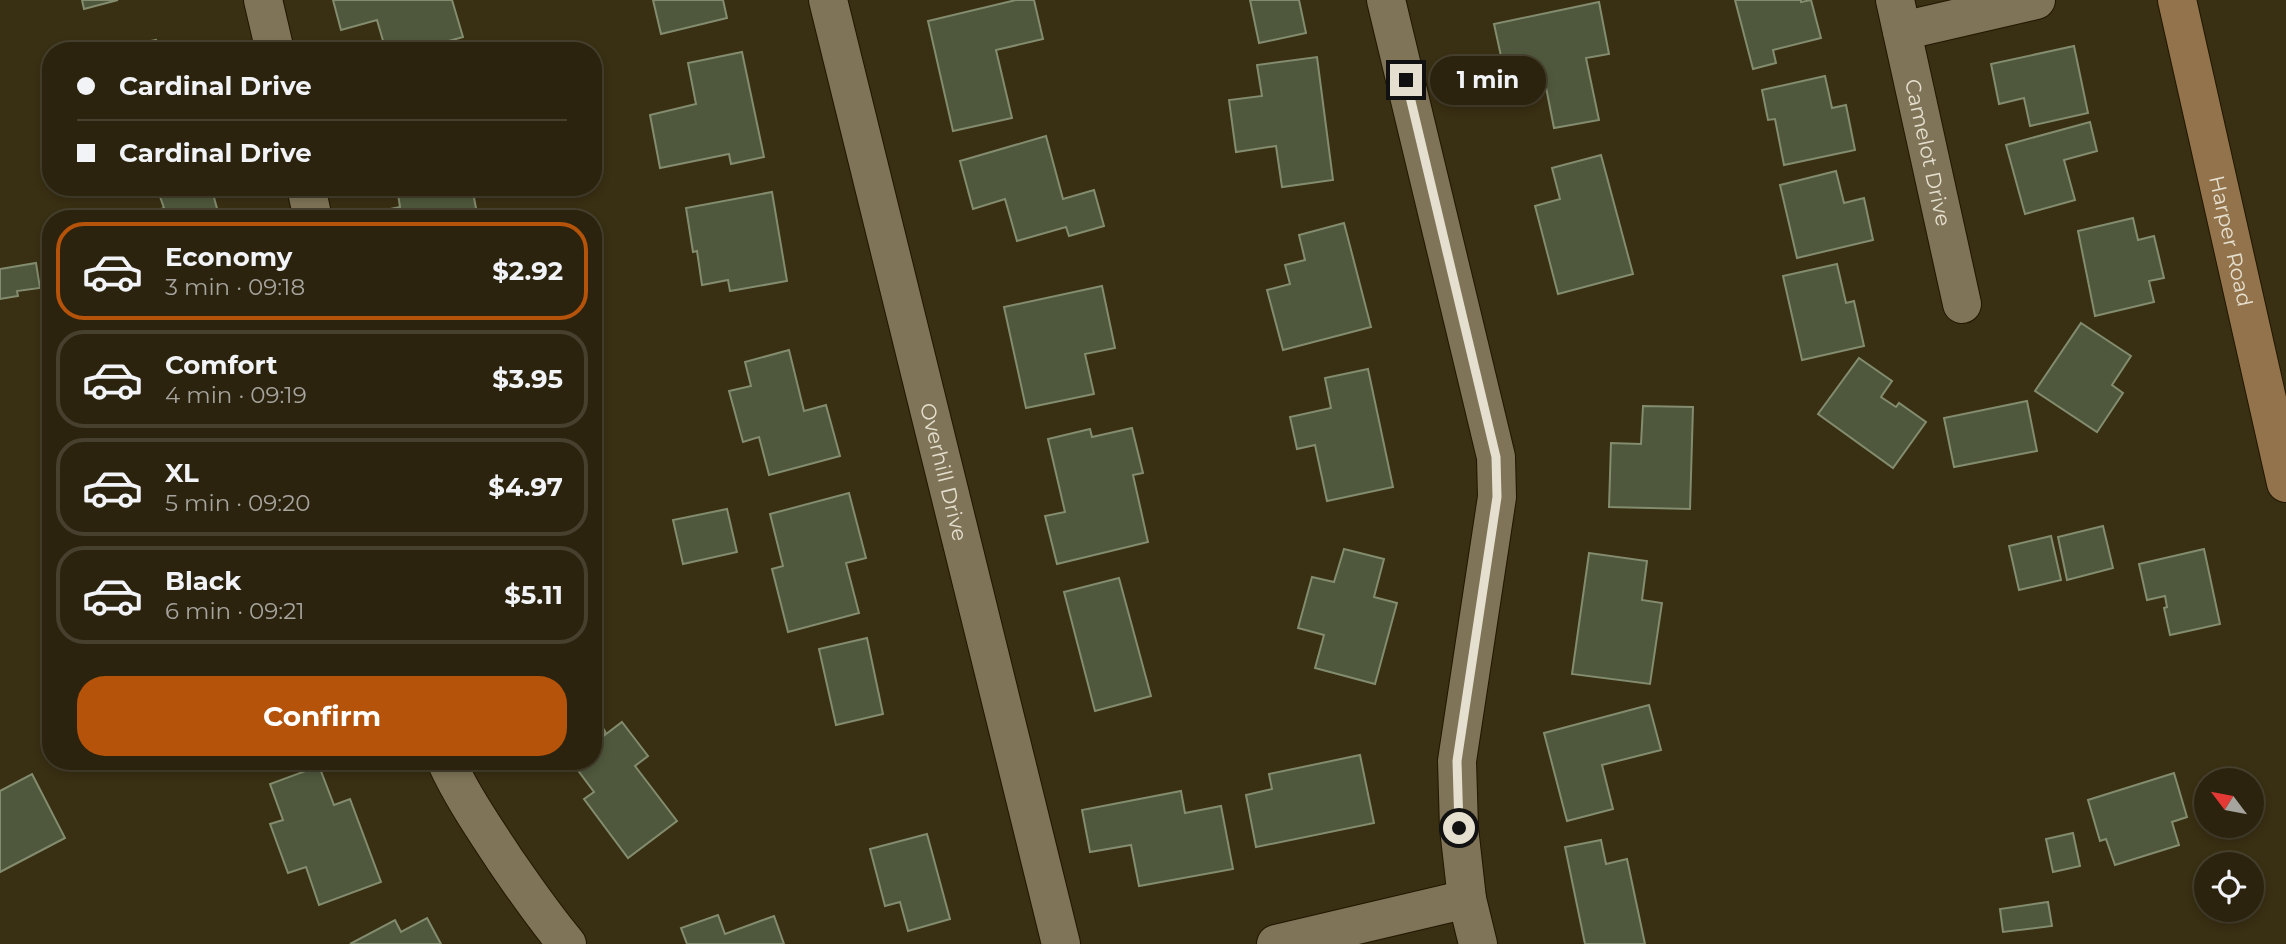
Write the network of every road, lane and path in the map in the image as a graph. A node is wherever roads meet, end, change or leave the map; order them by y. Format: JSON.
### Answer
{"nodes":[{"id":1,"x":263,"y":0,"type":"edge"},
{"id":2,"x":828,"y":0,"type":"edge"},
{"id":3,"x":1386,"y":0,"type":"edge"},
{"id":4,"x":2036,"y":0,"type":"edge"},
{"id":5,"x":2177,"y":0,"type":"edge"},
{"id":6,"x":1898,"y":15,"type":"edge"},
{"id":7,"x":273,"y":42,"type":"edge"},
{"id":8,"x":1962,"y":304,"type":"dead end"},
{"id":9,"x":2286,"y":483,"type":"edge"},
{"id":10,"x":450,"y":770,"type":"edge"},
{"id":11,"x":1467,"y":899,"type":"junction"},
{"id":12,"x":567,"y":944,"type":"edge"},
{"id":13,"x":1061,"y":944,"type":"edge"},
{"id":14,"x":1276,"y":944,"type":"edge"},
{"id":15,"x":1478,"y":944,"type":"edge"}],
"edges":[{"from":1,"to":7,"type":"street"},
{"from":2,"to":13,"type":"street","name":"Overhill Drive"},
{"from":3,"to":11,"type":"street"},
{"from":4,"to":6,"type":"street"},
{"from":5,"to":9,"type":"main road","name":"Harper Road"},
{"from":6,"to":8,"type":"street","name":"Camelot Drive"},
{"from":10,"to":12,"type":"street"},
{"from":11,"to":14,"type":"street"},
{"from":11,"to":15,"type":"street"}]}
